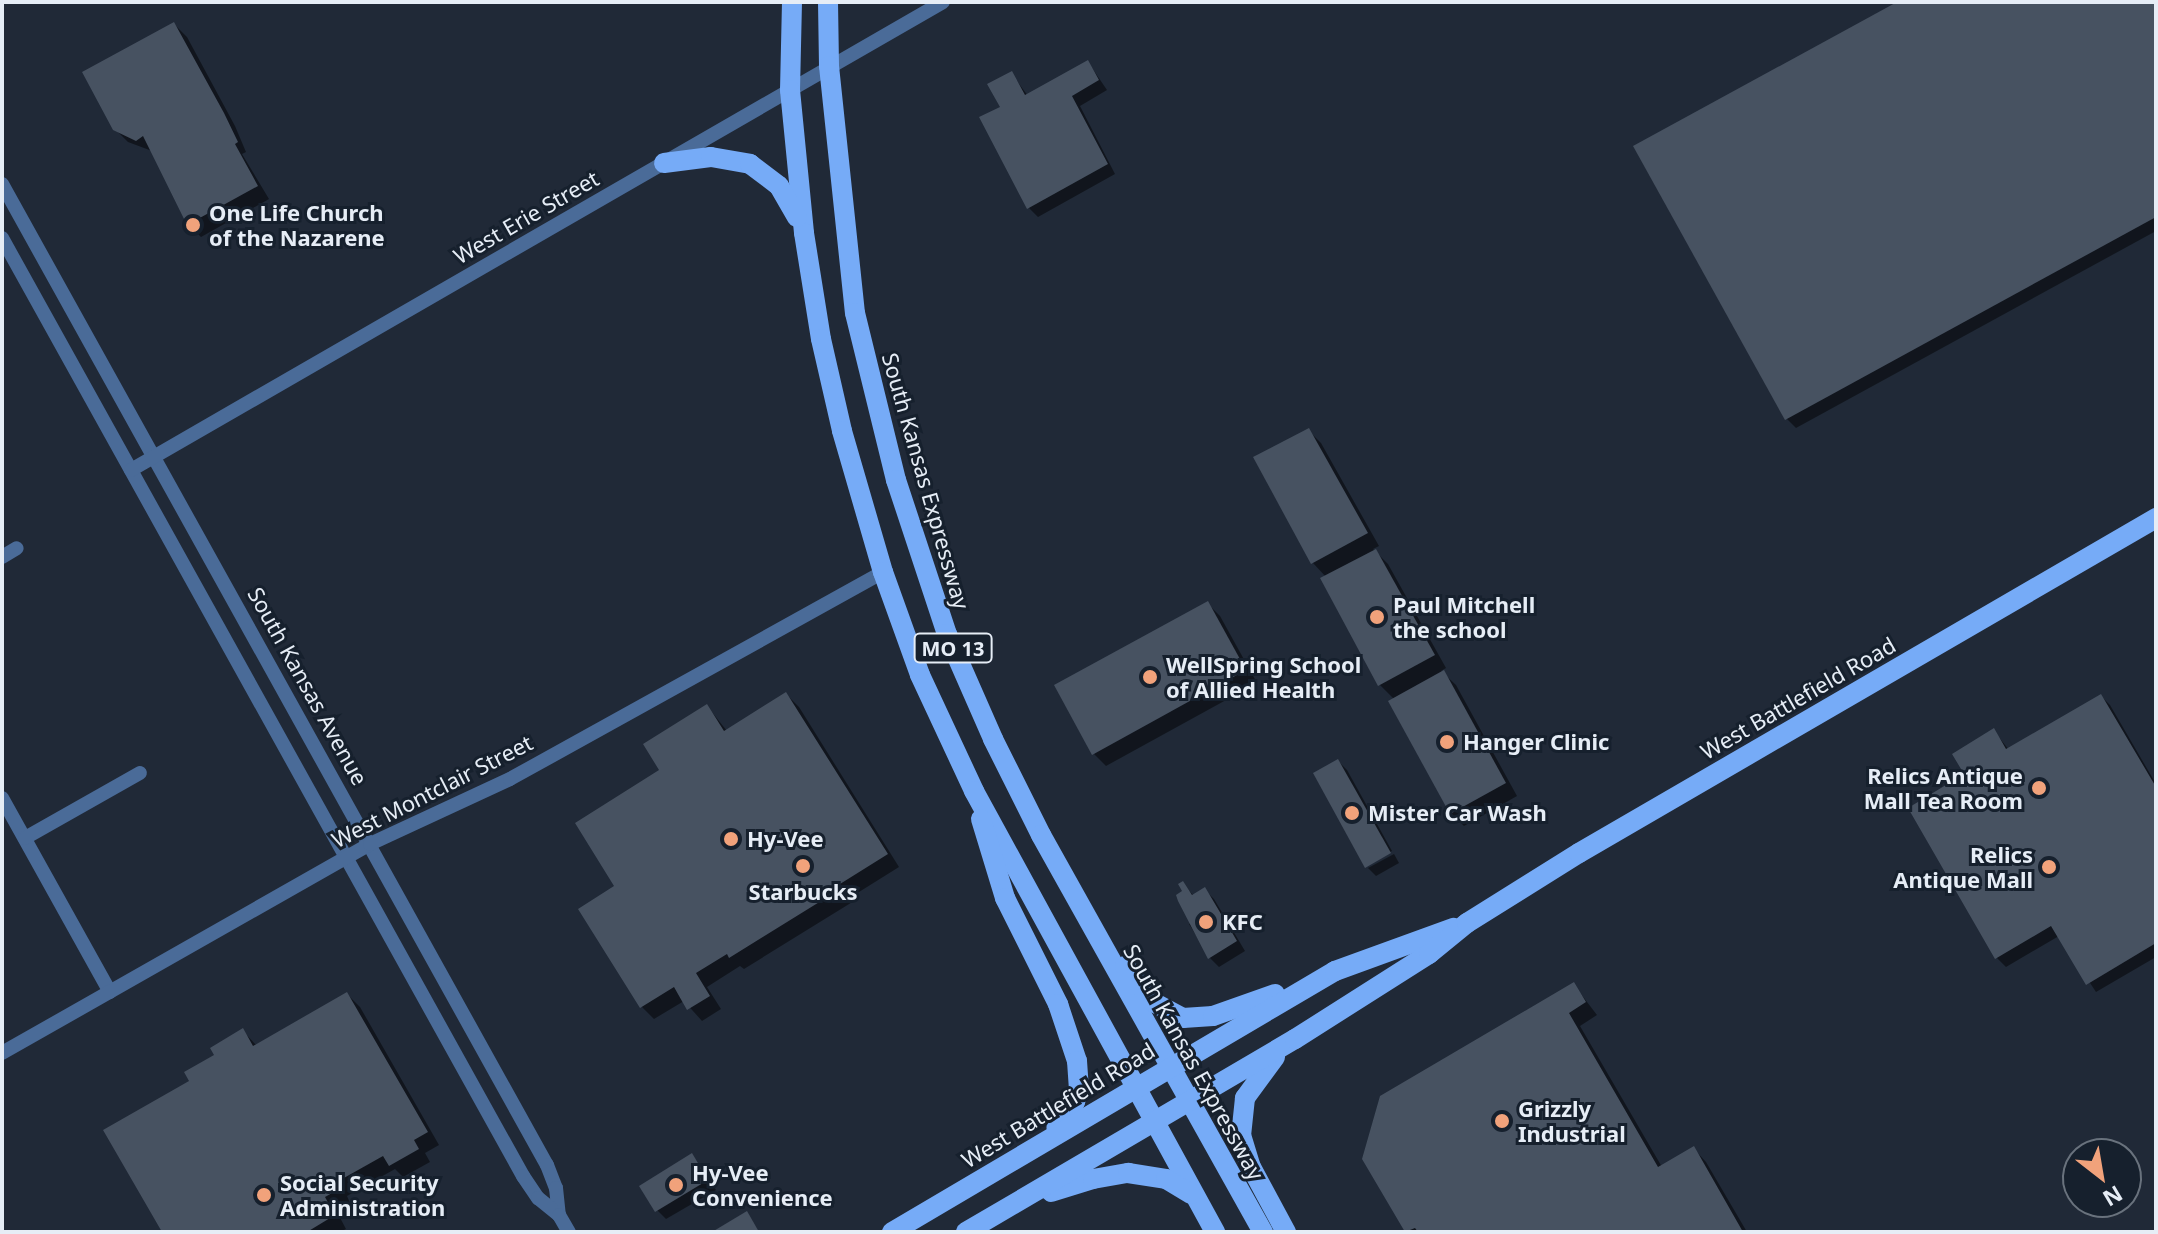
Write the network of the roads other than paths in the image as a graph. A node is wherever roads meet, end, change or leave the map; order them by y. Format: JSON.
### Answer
{"nodes":[{"id":1,"x":792,"y":2,"type":"edge"},
{"id":2,"x":828,"y":2,"type":"edge"},
{"id":3,"x":943,"y":2,"type":"edge"},
{"id":4,"x":829,"y":66,"type":"junction"},
{"id":5,"x":790,"y":90,"type":"junction"},
{"id":6,"x":664,"y":163,"type":"junction"},
{"id":7,"x":2,"y":184,"type":"edge"},
{"id":8,"x":804,"y":233,"type":"junction"},
{"id":9,"x":2,"y":238,"type":"edge"},
{"id":10,"x":155,"y":457,"type":"junction"},
{"id":11,"x":131,"y":470,"type":"junction"},
{"id":12,"x":2154,"y":525,"type":"edge"},
{"id":13,"x":17,"y":548,"type":"dead end"},
{"id":14,"x":2,"y":557,"type":"edge"},
{"id":15,"x":883,"y":572,"type":"junction"},
{"id":16,"x":140,"y":773,"type":"dead end"},
{"id":17,"x":974,"y":791,"type":"junction"},
{"id":18,"x":2,"y":798,"type":"edge"},
{"id":19,"x":1041,"y":835,"type":"junction"},
{"id":20,"x":25,"y":838,"type":"junction"},
{"id":21,"x":370,"y":844,"type":"junction"},
{"id":22,"x":347,"y":857,"type":"junction"},
{"id":23,"x":1467,"y":923,"type":"junction"},
{"id":24,"x":1335,"y":971,"type":"junction"},
{"id":25,"x":110,"y":992,"type":"junction"},
{"id":26,"x":1295,"y":1039,"type":"junction"},
{"id":27,"x":2,"y":1053,"type":"edge"},
{"id":28,"x":1168,"y":1068,"type":"junction"},
{"id":29,"x":1133,"y":1088,"type":"junction"},
{"id":30,"x":1188,"y":1102,"type":"junction"},
{"id":31,"x":1152,"y":1122,"type":"junction"},
{"id":32,"x":1038,"y":1144,"type":"junction"},
{"id":33,"x":1195,"y":1197,"type":"junction"},
{"id":34,"x":559,"y":1215,"type":"junction"},
{"id":35,"x":969,"y":1231,"type":"edge"},
{"id":36,"x":569,"y":1232,"type":"edge"},
{"id":37,"x":892,"y":1232,"type":"edge"},
{"id":38,"x":1215,"y":1232,"type":"edge"},
{"id":39,"x":1263,"y":1232,"type":"edge"},
{"id":40,"x":1286,"y":1232,"type":"edge"}],
"edges":[{"from":1,"to":5,"type":"main road","number":"MO 13"},
{"from":2,"to":4,"type":"main road","name":"South Kansas Expressway","number":"MO 13"},
{"from":3,"to":4,"type":"street","name":"West Erie Street"},
{"from":4,"to":5,"type":"street","name":"West Erie Street"},
{"from":4,"to":19,"type":"main road","name":"South Kansas Expressway","number":"MO 13"},
{"from":5,"to":6,"type":"street","name":"West Erie Street"},
{"from":5,"to":8,"type":"main road","number":"MO 13"},
{"from":6,"to":8,"type":"main road"},
{"from":6,"to":10,"type":"street","name":"West Erie Street"},
{"from":7,"to":10,"type":"street","name":"South Kansas Avenue"},
{"from":8,"to":15,"type":"main road","number":"MO 13"},
{"from":9,"to":11,"type":"street","name":"South Kansas Avenue"},
{"from":10,"to":11,"type":"street","name":"West Erie Street"},
{"from":10,"to":21,"type":"street","name":"South Kansas Avenue"},
{"from":11,"to":22,"type":"street","name":"South Kansas Avenue"},
{"from":12,"to":23,"type":"main road","name":"West Battlefield Road"},
{"from":13,"to":14,"type":"street"},
{"from":15,"to":17,"type":"main road","number":"MO 13"},
{"from":15,"to":21,"type":"street","name":"West Montclair Street"},
{"from":16,"to":20,"type":"street"},
{"from":17,"to":29,"type":"main road","number":"MO 13"},
{"from":17,"to":32,"type":"main road"},
{"from":18,"to":20,"type":"street"},
{"from":19,"to":24,"type":"main road"},
{"from":19,"to":28,"type":"main road","name":"South Kansas Expressway","number":"MO 13"},
{"from":20,"to":25,"type":"street"},
{"from":21,"to":22,"type":"street","name":"West Montclair Street"},
{"from":21,"to":34,"type":"street","name":"South Kansas Avenue"},
{"from":22,"to":25,"type":"street","name":"West Montclair Street"},
{"from":22,"to":34,"type":"street","name":"South Kansas Avenue"},
{"from":23,"to":24,"type":"main road","name":"West Battlefield Road"},
{"from":23,"to":26,"type":"main road","name":"West Battlefield Road"},
{"from":24,"to":28,"type":"main road","name":"West Battlefield Road"},
{"from":25,"to":27,"type":"street","name":"West Montclair Street"},
{"from":26,"to":30,"type":"main road","name":"West Battlefield Road"},
{"from":26,"to":40,"type":"main road"},
{"from":28,"to":29,"type":"main road","name":"West Battlefield Road"},
{"from":28,"to":30,"type":"main road","name":"South Kansas Expressway","number":"MO 13"},
{"from":29,"to":31,"type":"main road","number":"MO 13"},
{"from":29,"to":32,"type":"main road","name":"West Battlefield Road"},
{"from":30,"to":31,"type":"main road","name":"West Battlefield Road"},
{"from":30,"to":39,"type":"main road","name":"South Kansas Expressway","number":"MO 13"},
{"from":31,"to":33,"type":"main road","number":"MO 13"},
{"from":31,"to":35,"type":"main road","name":"West Battlefield Road"},
{"from":32,"to":37,"type":"main road","name":"West Battlefield Road"},
{"from":33,"to":35,"type":"main road"},
{"from":33,"to":38,"type":"main road","number":"MO 13"},
{"from":34,"to":36,"type":"street","name":"South Kansas Avenue"}]}
